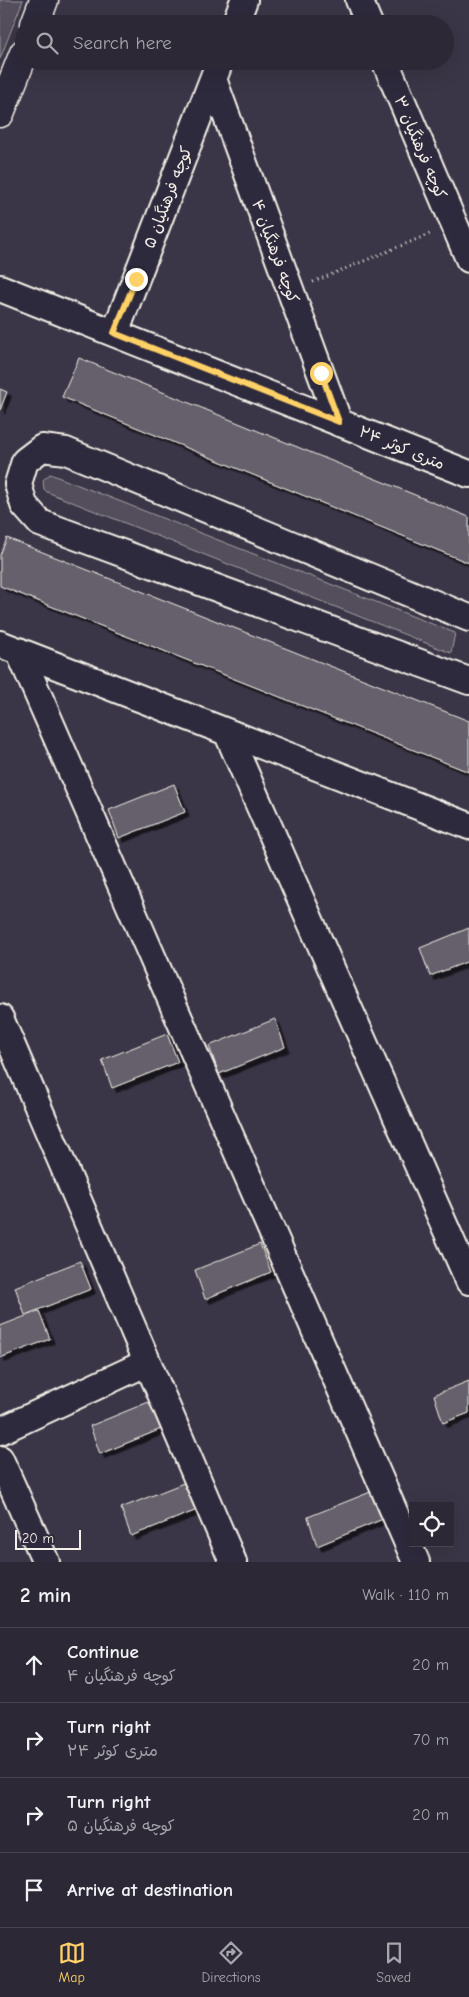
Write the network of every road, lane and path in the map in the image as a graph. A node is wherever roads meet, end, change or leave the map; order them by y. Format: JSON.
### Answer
{"nodes":[{"id":1,"x":44,"y":0,"type":"edge"},
{"id":2,"x":244,"y":0,"type":"edge"},
{"id":3,"x":359,"y":0,"type":"edge"},
{"id":4,"x":38,"y":15,"type":"edge"},
{"id":5,"x":238,"y":15,"type":"edge"},
{"id":6,"x":365,"y":15,"type":"edge"},
{"id":7,"x":17,"y":70,"type":"edge"},
{"id":8,"x":217,"y":70,"type":"edge"},
{"id":9,"x":389,"y":70,"type":"edge"},
{"id":10,"x":0,"y":113,"type":"edge"},
{"id":11,"x":454,"y":224,"type":"junction"},
{"id":12,"x":469,"y":260,"type":"edge"},
{"id":13,"x":0,"y":288,"type":"edge"},
{"id":14,"x":291,"y":291,"type":"junction"},
{"id":15,"x":114,"y":333,"type":"junction"},
{"id":16,"x":339,"y":422,"type":"junction"},
{"id":17,"x":469,"y":474,"type":"edge"},
{"id":18,"x":469,"y":618,"type":"edge"},
{"id":19,"x":10,"y":647,"type":"edge"},
{"id":20,"x":469,"y":682,"type":"edge"},
{"id":21,"x":227,"y":732,"type":"junction"},
{"id":22,"x":468,"y":828,"type":"edge"},
{"id":23,"x":0,"y":1018,"type":"edge"},
{"id":24,"x":469,"y":1281,"type":"edge"},
{"id":25,"x":146,"y":1363,"type":"junction"},
{"id":26,"x":0,"y":1431,"type":"edge"},
{"id":27,"x":0,"y":1459,"type":"edge"},
{"id":28,"x":46,"y":1562,"type":"edge"},
{"id":29,"x":233,"y":1562,"type":"edge"},
{"id":30,"x":416,"y":1562,"type":"edge"}],
"edges":[{"from":1,"to":4,"type":"main road"},
{"from":2,"to":5,"type":"street"},
{"from":3,"to":6,"type":"street"},
{"from":7,"to":10,"type":"main road"},
{"from":8,"to":14,"type":"street","name":"کوچه فرهنگیان ۴"},
{"from":8,"to":15,"type":"street","name":"کوچه فرهنگیان ۵"},
{"from":9,"to":11,"type":"street","name":"کوچه فرهنگیان ۳"},
{"from":11,"to":12,"type":"street","name":"کوچه فرهنگیان ۳"},
{"from":11,"to":14,"type":"path"},
{"from":13,"to":15,"type":"street","name":"۲۴ متری کوثر"},
{"from":14,"to":16,"type":"street","name":"کوچه فرهنگیان ۴"},
{"from":15,"to":16,"type":"street","name":"۲۴ متری کوثر"},
{"from":16,"to":17,"type":"street","name":"۲۴ متری کوثر"},
{"from":18,"to":20,"type":"street"},
{"from":19,"to":21,"type":"street"},
{"from":19,"to":30,"type":"street"},
{"from":21,"to":22,"type":"street"},
{"from":21,"to":24,"type":"street"},
{"from":23,"to":25,"type":"street"},
{"from":25,"to":26,"type":"street"},
{"from":25,"to":29,"type":"street"},
{"from":27,"to":28,"type":"street"}]}
